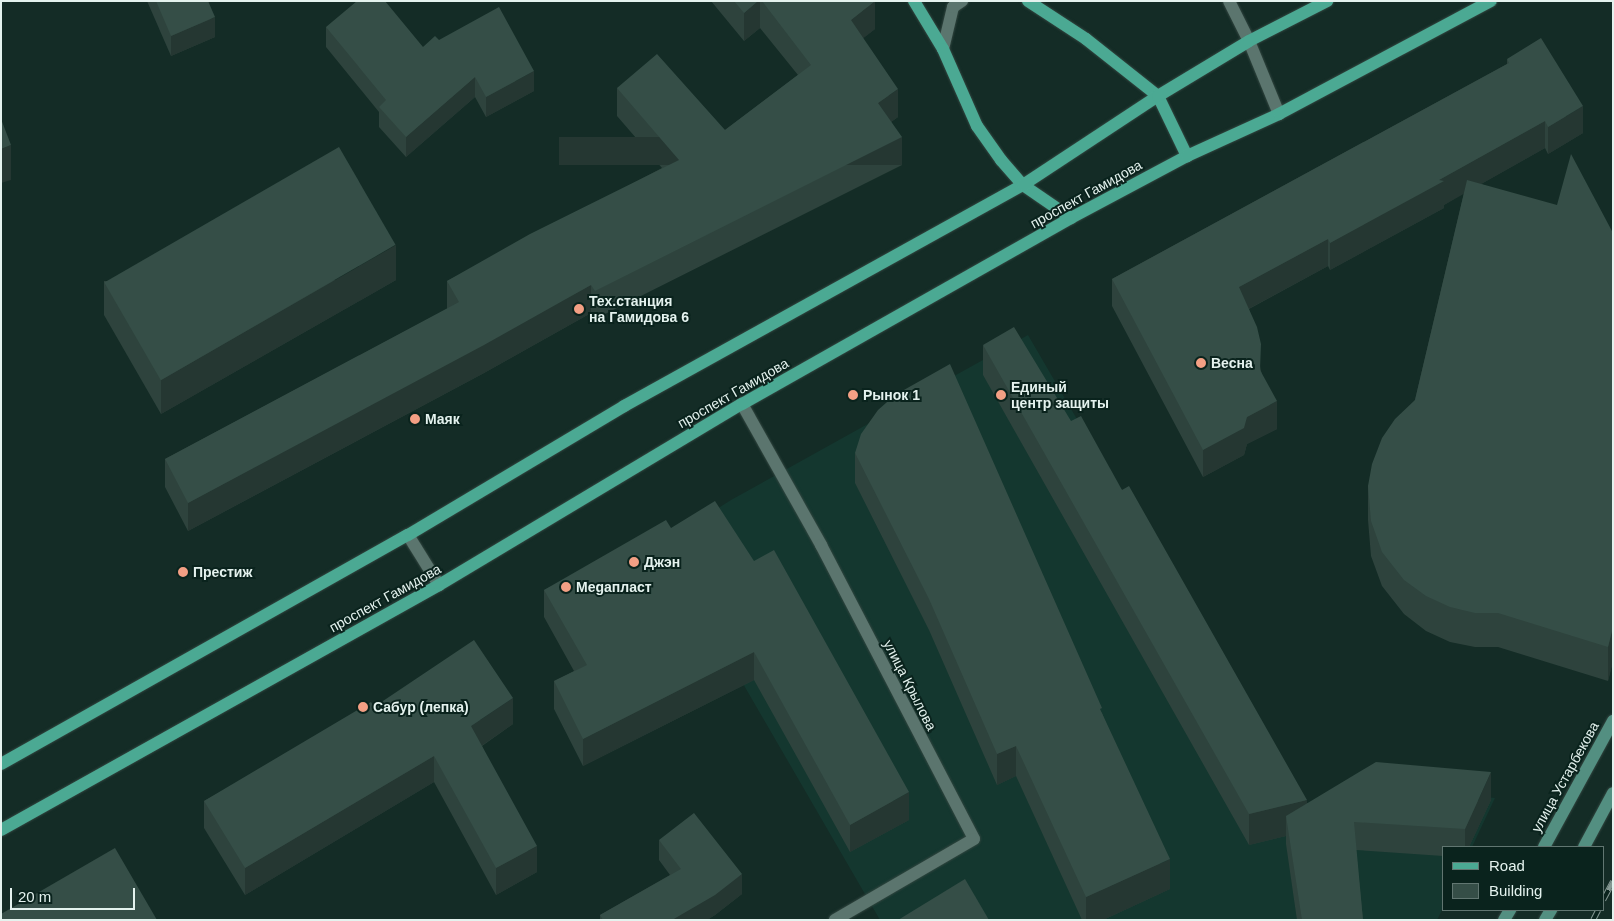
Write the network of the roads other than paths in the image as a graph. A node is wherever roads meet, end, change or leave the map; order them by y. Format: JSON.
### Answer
{"nodes":[{"id":1,"x":914,"y":1,"type":"edge"},
{"id":2,"x":962,"y":1,"type":"edge"},
{"id":3,"x":1028,"y":1,"type":"edge"},
{"id":4,"x":1327,"y":1,"type":"edge"},
{"id":5,"x":1491,"y":1,"type":"edge"},
{"id":6,"x":1231,"y":5,"type":"edge"},
{"id":7,"x":1249,"y":41,"type":"junction"},
{"id":8,"x":943,"y":49,"type":"junction"},
{"id":9,"x":1158,"y":96,"type":"junction"},
{"id":10,"x":1279,"y":114,"type":"junction"},
{"id":11,"x":1187,"y":156,"type":"junction"},
{"id":12,"x":1023,"y":185,"type":"junction"},
{"id":13,"x":1071,"y":218,"type":"junction"},
{"id":14,"x":742,"y":404,"type":"junction"},
{"id":15,"x":408,"y":535,"type":"junction"},
{"id":16,"x":439,"y":585,"type":"junction"},
{"id":17,"x":1613,"y":720,"type":"edge"},
{"id":18,"x":1,"y":764,"type":"edge"},
{"id":19,"x":1613,"y":793,"type":"edge"},
{"id":20,"x":1,"y":830,"type":"edge"},
{"id":21,"x":1545,"y":846,"type":"edge"},
{"id":22,"x":1585,"y":846,"type":"edge"},
{"id":23,"x":835,"y":920,"type":"edge"}],
"edges":[{"from":1,"to":8,"type":"main road"},
{"from":2,"to":8,"type":"street"},
{"from":3,"to":9,"type":"main road"},
{"from":4,"to":7,"type":"main road"},
{"from":5,"to":10,"type":"main road","name":"проспект Гамидова"},
{"from":6,"to":7,"type":"street"},
{"from":7,"to":9,"type":"main road"},
{"from":7,"to":10,"type":"street"},
{"from":8,"to":12,"type":"main road"},
{"from":9,"to":11,"type":"main road"},
{"from":9,"to":12,"type":"main road"},
{"from":10,"to":11,"type":"main road","name":"проспект Гамидова"},
{"from":11,"to":13,"type":"main road","name":"проспект Гамидова"},
{"from":12,"to":13,"type":"main road"},
{"from":12,"to":15,"type":"main road"},
{"from":13,"to":14,"type":"main road","name":"проспект Гамидова"},
{"from":14,"to":16,"type":"main road","name":"проспект Гамидова"},
{"from":14,"to":23,"type":"street","name":"улица Крылова"},
{"from":15,"to":16,"type":"street"},
{"from":15,"to":18,"type":"main road"},
{"from":16,"to":20,"type":"main road","name":"проспект Гамидова"},
{"from":17,"to":21,"type":"main road","name":"улица Устарбекова"},
{"from":19,"to":22,"type":"main road"}]}
